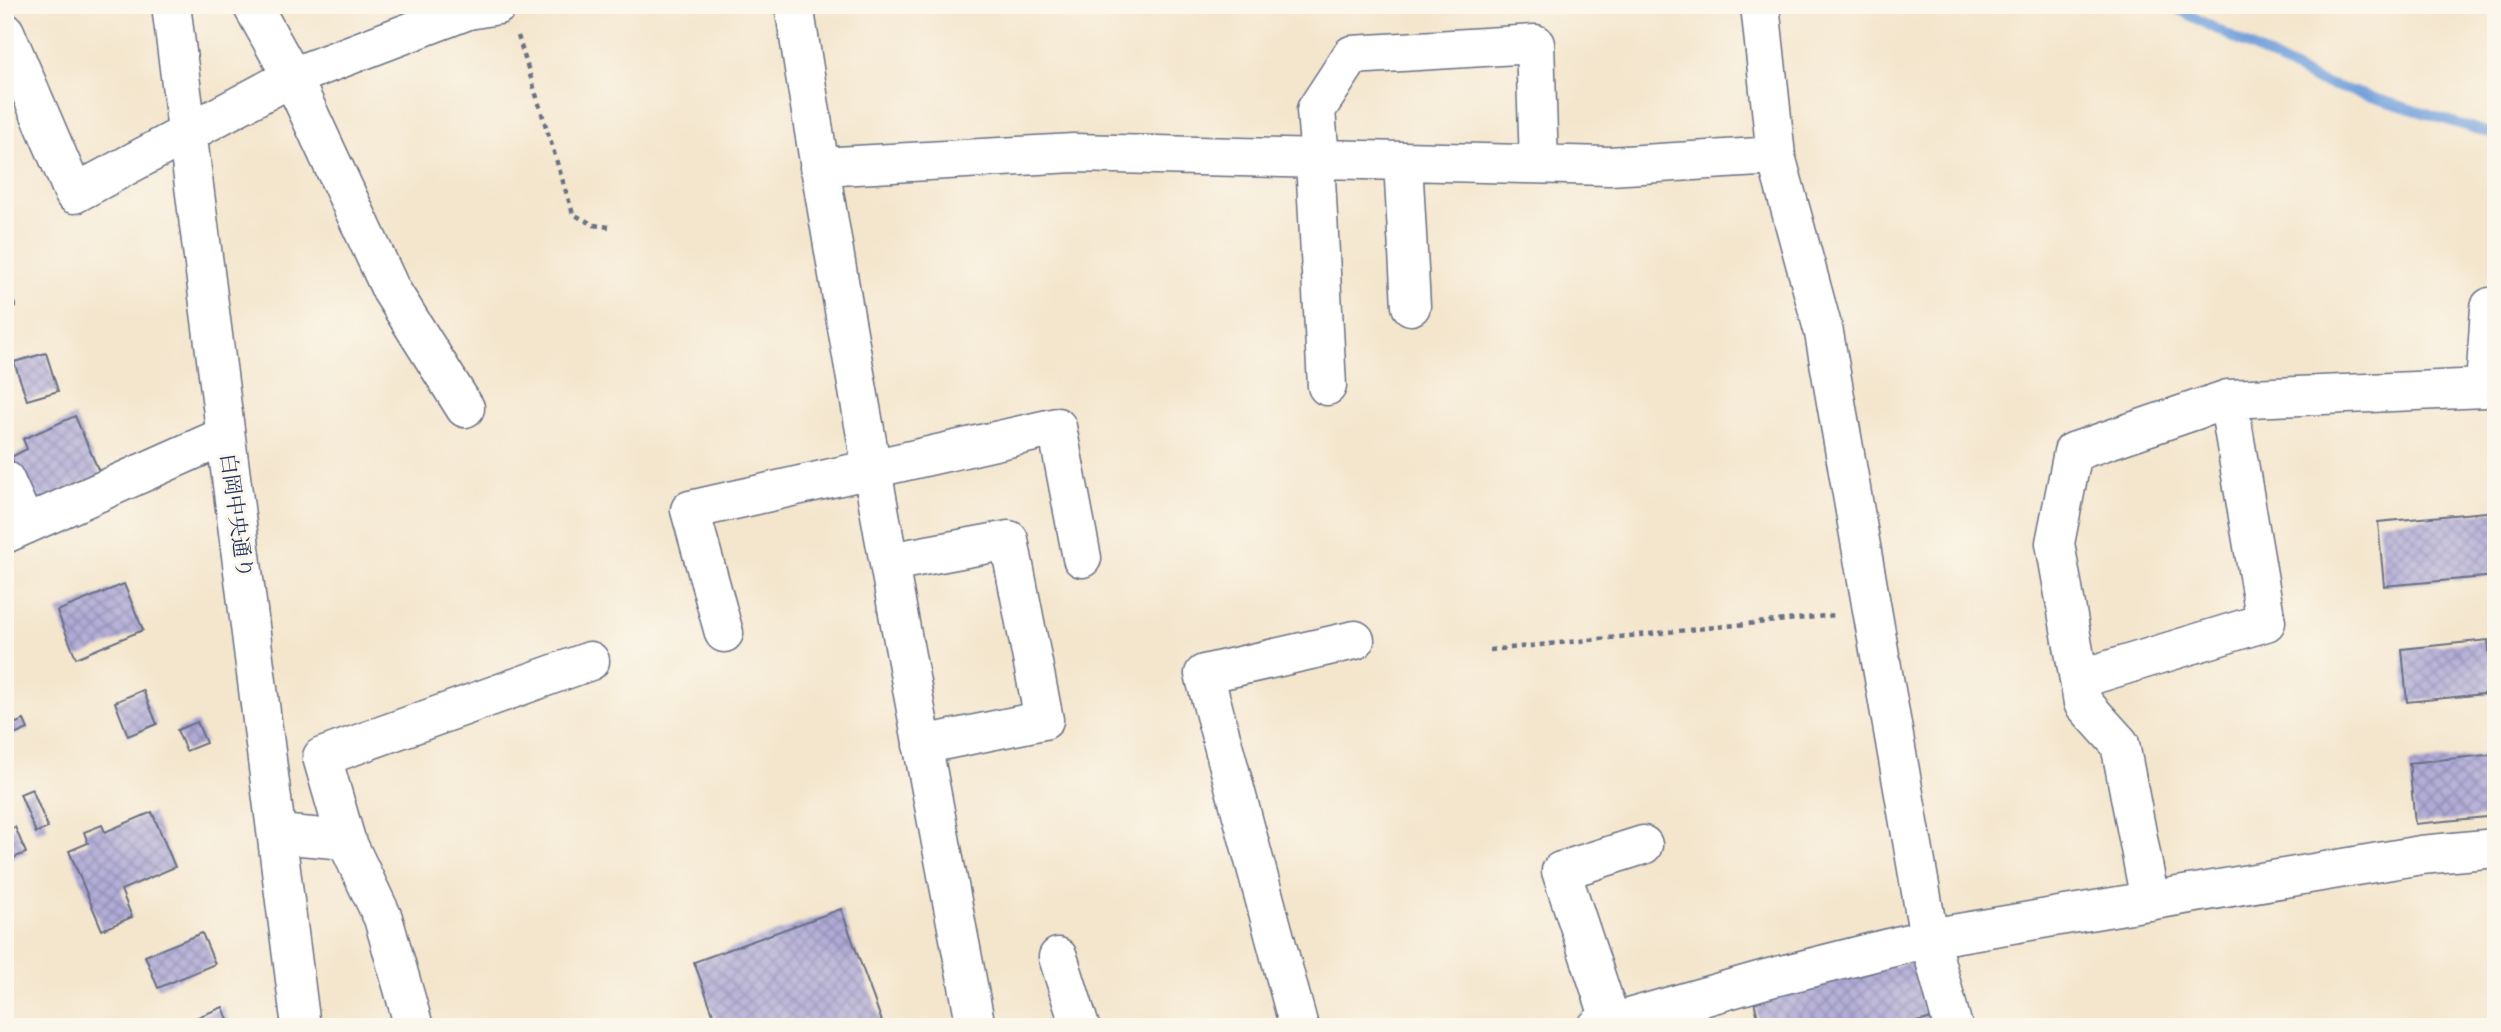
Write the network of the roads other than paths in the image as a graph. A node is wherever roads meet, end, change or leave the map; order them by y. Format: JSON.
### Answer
{"nodes":[{"id":1,"x":171,"y":5,"type":"edge"},
{"id":2,"x":252,"y":5,"type":"edge"},
{"id":3,"x":794,"y":5,"type":"edge"},
{"id":4,"x":1760,"y":5,"type":"edge"},
{"id":5,"x":487,"y":13,"type":"edge"},
{"id":6,"x":5,"y":32,"type":"edge"},
{"id":7,"x":292,"y":77,"type":"junction"},
{"id":8,"x":188,"y":134,"type":"junction"},
{"id":9,"x":1776,"y":156,"type":"junction"},
{"id":10,"x":1317,"y":160,"type":"junction"},
{"id":11,"x":1402,"y":162,"type":"junction"},
{"id":12,"x":1539,"y":164,"type":"junction"},
{"id":13,"x":819,"y":167,"type":"junction"},
{"id":14,"x":1411,"y":306,"type":"dead end"},
{"id":15,"x":2496,"y":307,"type":"edge"},
{"id":16,"x":1327,"y":386,"type":"dead end"},
{"id":17,"x":2228,"y":399,"type":"junction"},
{"id":18,"x":465,"y":408,"type":"dead end"},
{"id":19,"x":225,"y":436,"type":"junction"},
{"id":20,"x":871,"y":470,"type":"junction"},
{"id":21,"x":5,"y":480,"type":"edge"},
{"id":22,"x":15,"y":529,"type":"edge"},
{"id":23,"x":1082,"y":558,"type":"dead end"},
{"id":24,"x":890,"y":562,"type":"junction"},
{"id":25,"x":724,"y":633,"type":"dead end"},
{"id":26,"x":1355,"y":640,"type":"dead end"},
{"id":27,"x":590,"y":661,"type":"dead end"},
{"id":28,"x":2079,"y":679,"type":"junction"},
{"id":29,"x":922,"y":745,"type":"junction"},
{"id":30,"x":278,"y":834,"type":"junction"},
{"id":31,"x":346,"y":840,"type":"junction"},
{"id":32,"x":1643,"y":845,"type":"dead end"},
{"id":33,"x":2496,"y":848,"type":"edge"},
{"id":34,"x":2150,"y":901,"type":"junction"},
{"id":35,"x":1929,"y":939,"type":"junction"},
{"id":36,"x":1058,"y":957,"type":"dead end"},
{"id":37,"x":1604,"y":1024,"type":"edge"},
{"id":38,"x":301,"y":1027,"type":"edge"},
{"id":39,"x":414,"y":1027,"type":"edge"},
{"id":40,"x":976,"y":1027,"type":"edge"},
{"id":41,"x":1080,"y":1027,"type":"edge"},
{"id":42,"x":1299,"y":1027,"type":"edge"},
{"id":43,"x":1954,"y":1027,"type":"edge"}],
"edges":[{"from":1,"to":8,"type":"street","name":"白岡中央通り"},
{"from":2,"to":7,"type":"street"},
{"from":3,"to":13,"type":"street"},
{"from":4,"to":9,"type":"street"},
{"from":5,"to":7,"type":"street"},
{"from":6,"to":8,"type":"street"},
{"from":7,"to":8,"type":"street"},
{"from":7,"to":18,"type":"street"},
{"from":8,"to":19,"type":"street","name":"白岡中央通り"},
{"from":9,"to":12,"type":"street"},
{"from":9,"to":35,"type":"street"},
{"from":10,"to":11,"type":"street"},
{"from":10,"to":12,"type":"street"},
{"from":10,"to":13,"type":"street"},
{"from":10,"to":16,"type":"street"},
{"from":11,"to":12,"type":"street"},
{"from":11,"to":14,"type":"street"},
{"from":13,"to":20,"type":"street"},
{"from":15,"to":17,"type":"street"},
{"from":17,"to":28,"type":"street"},
{"from":17,"to":28,"type":"street"},
{"from":19,"to":22,"type":"street"},
{"from":19,"to":30,"type":"street","name":"白岡中央通り"},
{"from":20,"to":23,"type":"street"},
{"from":20,"to":24,"type":"street"},
{"from":20,"to":25,"type":"street"},
{"from":21,"to":22,"type":"street"},
{"from":24,"to":29,"type":"street"},
{"from":24,"to":29,"type":"street"},
{"from":26,"to":42,"type":"street"},
{"from":27,"to":31,"type":"street"},
{"from":28,"to":34,"type":"street"},
{"from":29,"to":40,"type":"street"},
{"from":30,"to":31,"type":"street"},
{"from":30,"to":38,"type":"street","name":"白岡中央通り"},
{"from":31,"to":39,"type":"street"},
{"from":32,"to":37,"type":"street"},
{"from":33,"to":34,"type":"street"},
{"from":34,"to":35,"type":"street"},
{"from":35,"to":37,"type":"street"},
{"from":35,"to":43,"type":"street"},
{"from":36,"to":41,"type":"street"}]}
